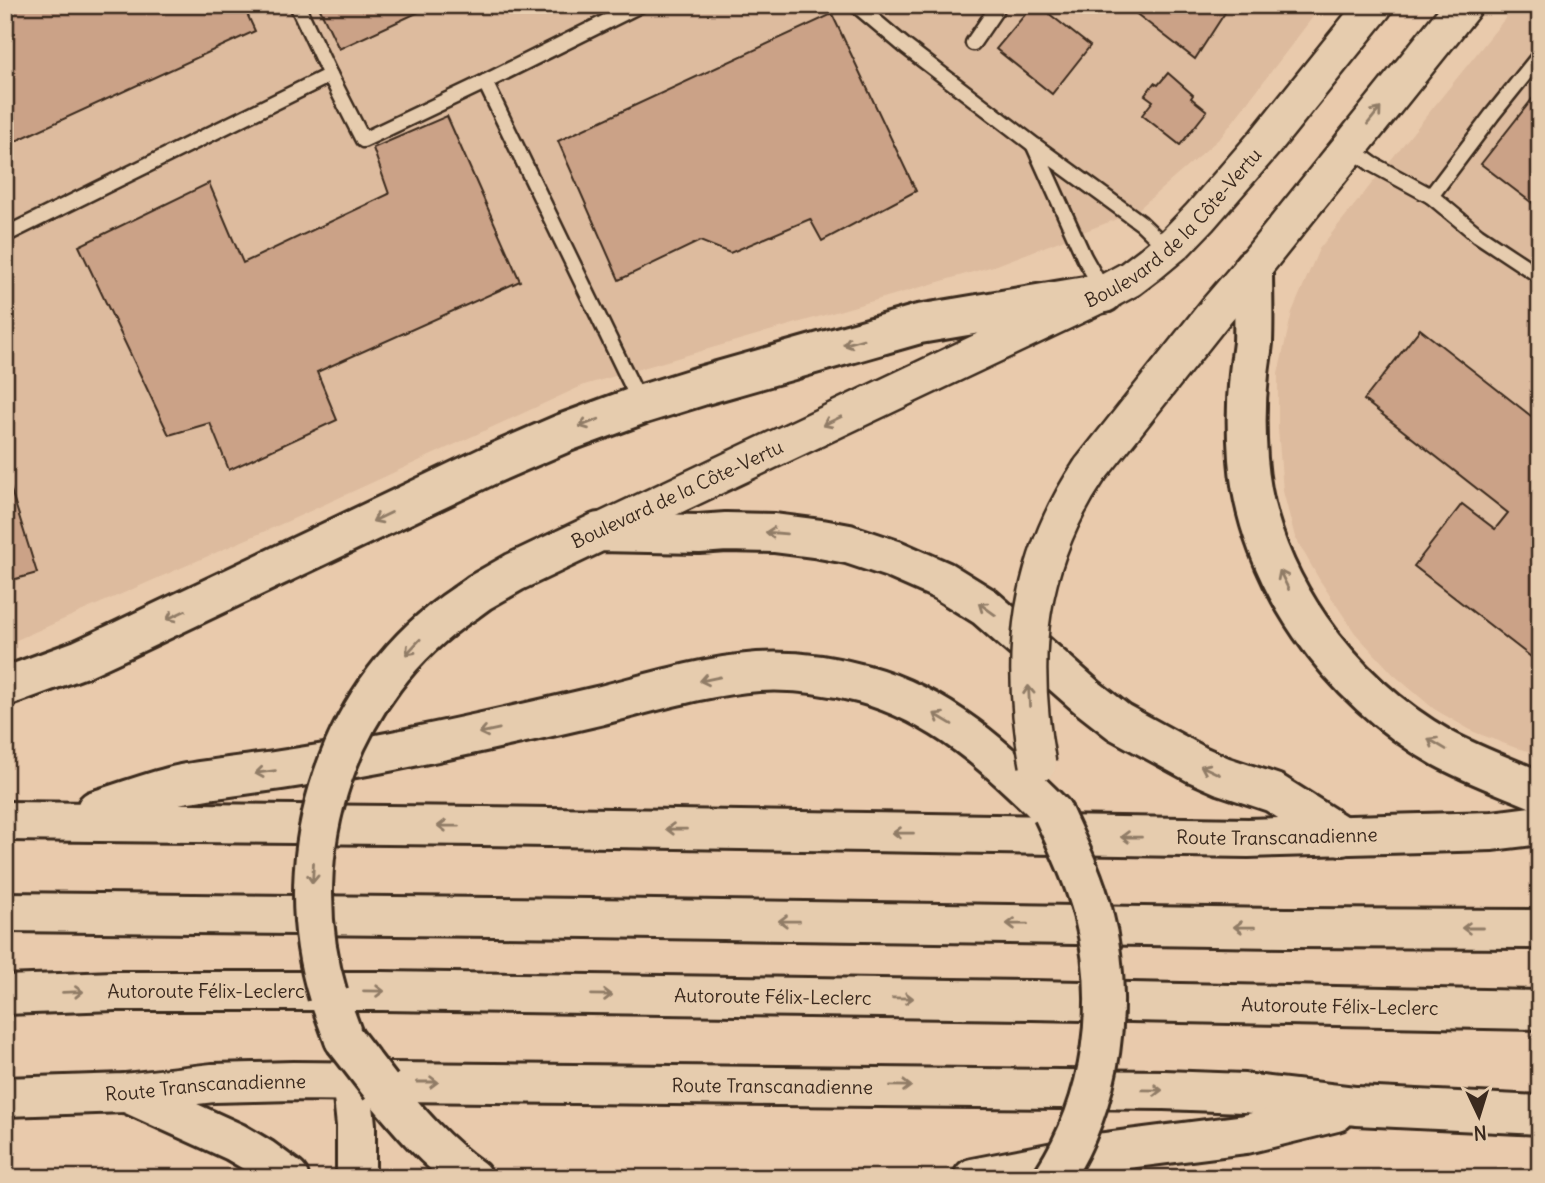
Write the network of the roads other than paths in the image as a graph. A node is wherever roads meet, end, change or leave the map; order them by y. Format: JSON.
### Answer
{"nodes":[{"id":1,"x":297,"y":5,"type":"edge"},
{"id":2,"x":640,"y":5,"type":"edge"},
{"id":3,"x":856,"y":5,"type":"edge"},
{"id":4,"x":999,"y":5,"type":"edge"},
{"id":5,"x":1464,"y":5,"type":"edge"},
{"id":6,"x":1366,"y":11,"type":"edge"},
{"id":7,"x":972,"y":43,"type":"dead end"},
{"id":8,"x":1540,"y":55,"type":"edge"},
{"id":9,"x":330,"y":75,"type":"junction"},
{"id":10,"x":485,"y":82,"type":"junction"},
{"id":11,"x":1034,"y":145,"type":"junction"},
{"id":12,"x":1349,"y":147,"type":"junction"},
{"id":13,"x":1431,"y":196,"type":"junction"},
{"id":14,"x":5,"y":235,"type":"edge"},
{"id":15,"x":1168,"y":249,"type":"junction"},
{"id":16,"x":1253,"y":268,"type":"junction"},
{"id":17,"x":1540,"y":276,"type":"edge"},
{"id":18,"x":1104,"y":293,"type":"junction"},
{"id":19,"x":640,"y":405,"type":"junction"},
{"id":20,"x":599,"y":532,"type":"junction"},
{"id":21,"x":5,"y":687,"type":"edge"},
{"id":22,"x":1540,"y":791,"type":"edge"},
{"id":23,"x":1053,"y":813,"type":"junction"},
{"id":24,"x":5,"y":821,"type":"edge"},
{"id":25,"x":58,"y":822,"type":"junction"},
{"id":26,"x":1540,"y":825,"type":"edge"},
{"id":27,"x":1342,"y":836,"type":"junction"},
{"id":28,"x":5,"y":912,"type":"edge"},
{"id":29,"x":1540,"y":929,"type":"edge"},
{"id":30,"x":5,"y":995,"type":"edge"},
{"id":31,"x":1540,"y":1010,"type":"edge"},
{"id":32,"x":344,"y":1039,"type":"junction"},
{"id":33,"x":125,"y":1093,"type":"junction"},
{"id":34,"x":5,"y":1097,"type":"edge"},
{"id":35,"x":1356,"y":1107,"type":"junction"},
{"id":36,"x":1540,"y":1115,"type":"edge"},
{"id":37,"x":289,"y":1178,"type":"edge"},
{"id":38,"x":356,"y":1178,"type":"edge"},
{"id":39,"x":471,"y":1178,"type":"edge"},
{"id":40,"x":973,"y":1178,"type":"edge"},
{"id":41,"x":1053,"y":1178,"type":"edge"}],
"edges":[{"from":1,"to":9,"type":"lane"},
{"from":2,"to":10,"type":"lane"},
{"from":3,"to":11,"type":"lane"},
{"from":4,"to":7,"type":"lane"},
{"from":12,"to":5,"type":"street","one_way":true},
{"from":6,"to":15,"type":"street","name":"Boulevard de la Côte-Vertu"},
{"from":8,"to":13,"type":"lane"},
{"from":9,"to":10,"type":"lane"},
{"from":9,"to":14,"type":"lane"},
{"from":10,"to":19,"type":"lane"},
{"from":11,"to":15,"type":"lane"},
{"from":11,"to":18,"type":"lane"},
{"from":12,"to":13,"type":"lane"},
{"from":12,"to":16,"type":"street"},
{"from":13,"to":17,"type":"lane"},
{"from":15,"to":18,"type":"street","name":"Boulevard de la Côte-Vertu"},
{"from":22,"to":16,"type":"main road","one_way":true},
{"from":23,"to":16,"type":"street","one_way":true,"bridge":true},
{"from":18,"to":19,"type":"main road","one_way":true},
{"from":18,"to":20,"type":"street","name":"Boulevard de la Côte-Vertu","one_way":true},
{"from":19,"to":21,"type":"main road","one_way":true},
{"from":27,"to":20,"type":"main road","one_way":true},
{"from":20,"to":32,"type":"main road","name":"Boulevard de la Côte-Vertu","one_way":true,"bridge":true},
{"from":23,"to":25,"type":"main road","one_way":true},
{"from":23,"to":41,"type":"main road","bridge":true},
{"from":24,"to":25,"type":"main road","name":"Route Transcanadienne"},
{"from":27,"to":25,"type":"main road","name":"Route Transcanadienne","one_way":true},
{"from":26,"to":27,"type":"main road","name":"Route Transcanadienne"},
{"from":29,"to":28,"type":"main road","one_way":true},
{"from":30,"to":31,"type":"main road","name":"Autoroute Félix-Leclerc","one_way":true},
{"from":32,"to":38,"type":"main road","name":"Boulevard de la Côte-Vertu"},
{"from":32,"to":39,"type":"main road","bridge":true},
{"from":33,"to":34,"type":"main road","name":"Route Transcanadienne"},
{"from":33,"to":35,"type":"main road","name":"Route Transcanadienne","one_way":true},
{"from":33,"to":37,"type":"main road"},
{"from":35,"to":36,"type":"main road","name":"Route Transcanadienne"},
{"from":35,"to":40,"type":"main road"}]}
